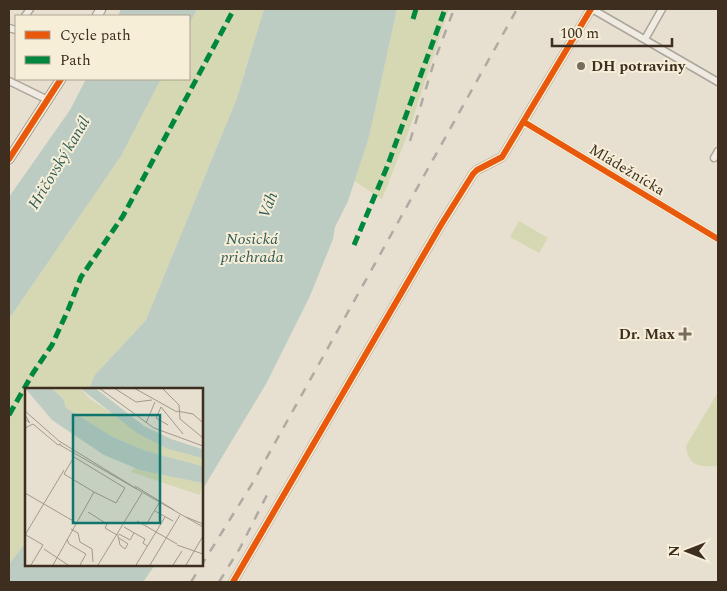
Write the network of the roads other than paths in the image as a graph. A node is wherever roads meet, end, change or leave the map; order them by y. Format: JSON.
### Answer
{"nodes":[{"id":1,"x":592,"y":9,"type":"edge"},
{"id":2,"x":662,"y":9,"type":"edge"},
{"id":3,"x":645,"y":39,"type":"junction"},
{"id":4,"x":60,"y":80,"type":"edge"},
{"id":5,"x":9,"y":82,"type":"edge"},
{"id":6,"x":718,"y":82,"type":"edge"},
{"id":7,"x":48,"y":100,"type":"junction"},
{"id":8,"x":524,"y":122,"type":"junction"},
{"id":9,"x":718,"y":151,"type":"edge"},
{"id":10,"x":714,"y":158,"type":"dead end"},
{"id":11,"x":9,"y":159,"type":"edge"},
{"id":12,"x":718,"y":239,"type":"edge"},
{"id":13,"x":233,"y":582,"type":"edge"}],
"edges":[{"from":1,"to":3,"type":"street"},
{"from":1,"to":8,"type":"street"},
{"from":2,"to":3,"type":"street"},
{"from":3,"to":6,"type":"street"},
{"from":4,"to":7,"type":"main road"},
{"from":5,"to":7,"type":"street"},
{"from":7,"to":11,"type":"main road"},
{"from":8,"to":12,"type":"street","name":"Mládežnícka"},
{"from":8,"to":13,"type":"street"},
{"from":9,"to":10,"type":"street"}]}
